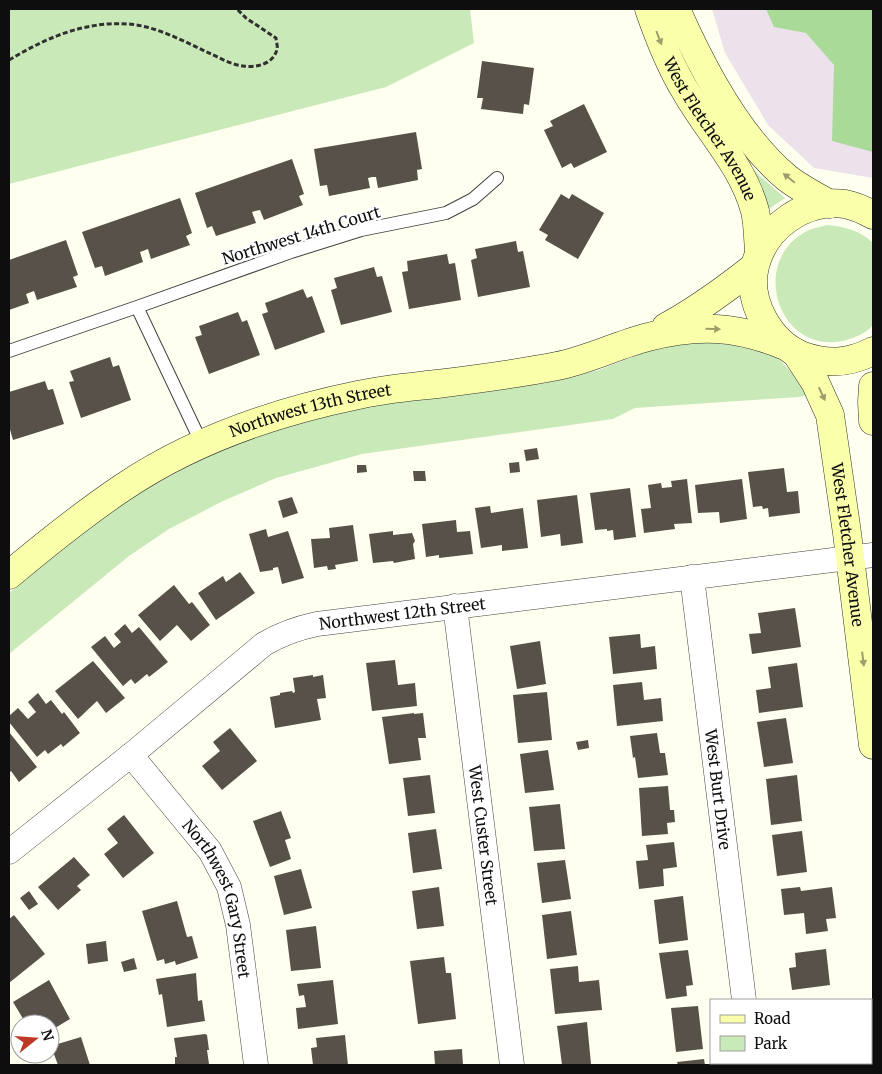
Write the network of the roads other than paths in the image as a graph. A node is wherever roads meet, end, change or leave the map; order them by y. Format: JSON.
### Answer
{"nodes":[{"id":1,"x":649,"y":9,"type":"edge"},
{"id":2,"x":676,"y":9,"type":"edge"},
{"id":3,"x":497,"y":178,"type":"dead end"},
{"id":4,"x":830,"y":204,"type":"junction"},
{"id":5,"x":873,"y":215,"type":"edge"},
{"id":6,"x":757,"y":260,"type":"junction"},
{"id":7,"x":137,"y":307,"type":"junction"},
{"id":8,"x":648,"y":338,"type":"junction"},
{"id":9,"x":790,"y":349,"type":"junction"},
{"id":10,"x":9,"y":351,"type":"edge"},
{"id":11,"x":873,"y":351,"type":"edge"},
{"id":12,"x":873,"y":386,"type":"edge"},
{"id":13,"x":873,"y":421,"type":"edge"},
{"id":14,"x":202,"y":444,"type":"junction"},
{"id":15,"x":862,"y":557,"type":"edge"},
{"id":16,"x":9,"y":575,"type":"edge"},
{"id":17,"x":692,"y":577,"type":"junction"},
{"id":18,"x":454,"y":606,"type":"junction"},
{"id":19,"x":873,"y":745,"type":"edge"},
{"id":20,"x":131,"y":755,"type":"junction"},
{"id":21,"x":9,"y":852,"type":"edge"},
{"id":22,"x":744,"y":999,"type":"edge"},
{"id":23,"x":256,"y":1065,"type":"edge"},
{"id":24,"x":512,"y":1065,"type":"edge"}],
"edges":[{"from":1,"to":6,"type":"main road","name":"West Fletcher Avenue","one_way":true},
{"from":4,"to":2,"type":"main road","name":"West Fletcher Avenue","one_way":true},
{"from":3,"to":7,"type":"lane","name":"Northwest 14th Court"},
{"from":4,"to":5,"type":"main road"},
{"from":4,"to":6,"type":"main road","name":"Northwest 13th Street"},
{"from":6,"to":8,"type":"main road","name":"Northwest 13th Street"},
{"from":6,"to":9,"type":"main road","name":"West Fletcher Avenue"},
{"from":7,"to":10,"type":"lane","name":"Northwest 14th Court"},
{"from":7,"to":14,"type":"lane"},
{"from":8,"to":9,"type":"main road","name":"Northwest 13th Street","one_way":true},
{"from":8,"to":14,"type":"main road","name":"Northwest 13th Street"},
{"from":9,"to":11,"type":"main road","name":"Northwest 13th Street"},
{"from":9,"to":15,"type":"main road","name":"West Fletcher Avenue","one_way":true},
{"from":12,"to":13,"type":"main road"},
{"from":14,"to":16,"type":"main road","name":"Northwest 13th Street"},
{"from":15,"to":17,"type":"street","name":"Northwest 12th Street"},
{"from":15,"to":19,"type":"main road","name":"West Fletcher Avenue","one_way":true},
{"from":17,"to":18,"type":"street","name":"Northwest 12th Street"},
{"from":17,"to":22,"type":"street","name":"West Burt Drive"},
{"from":18,"to":20,"type":"street","name":"Northwest 12th Street"},
{"from":18,"to":24,"type":"street","name":"West Custer Street"},
{"from":20,"to":21,"type":"street","name":"Northwest 12th Street"},
{"from":20,"to":23,"type":"street","name":"Northwest Gary Street"}]}
